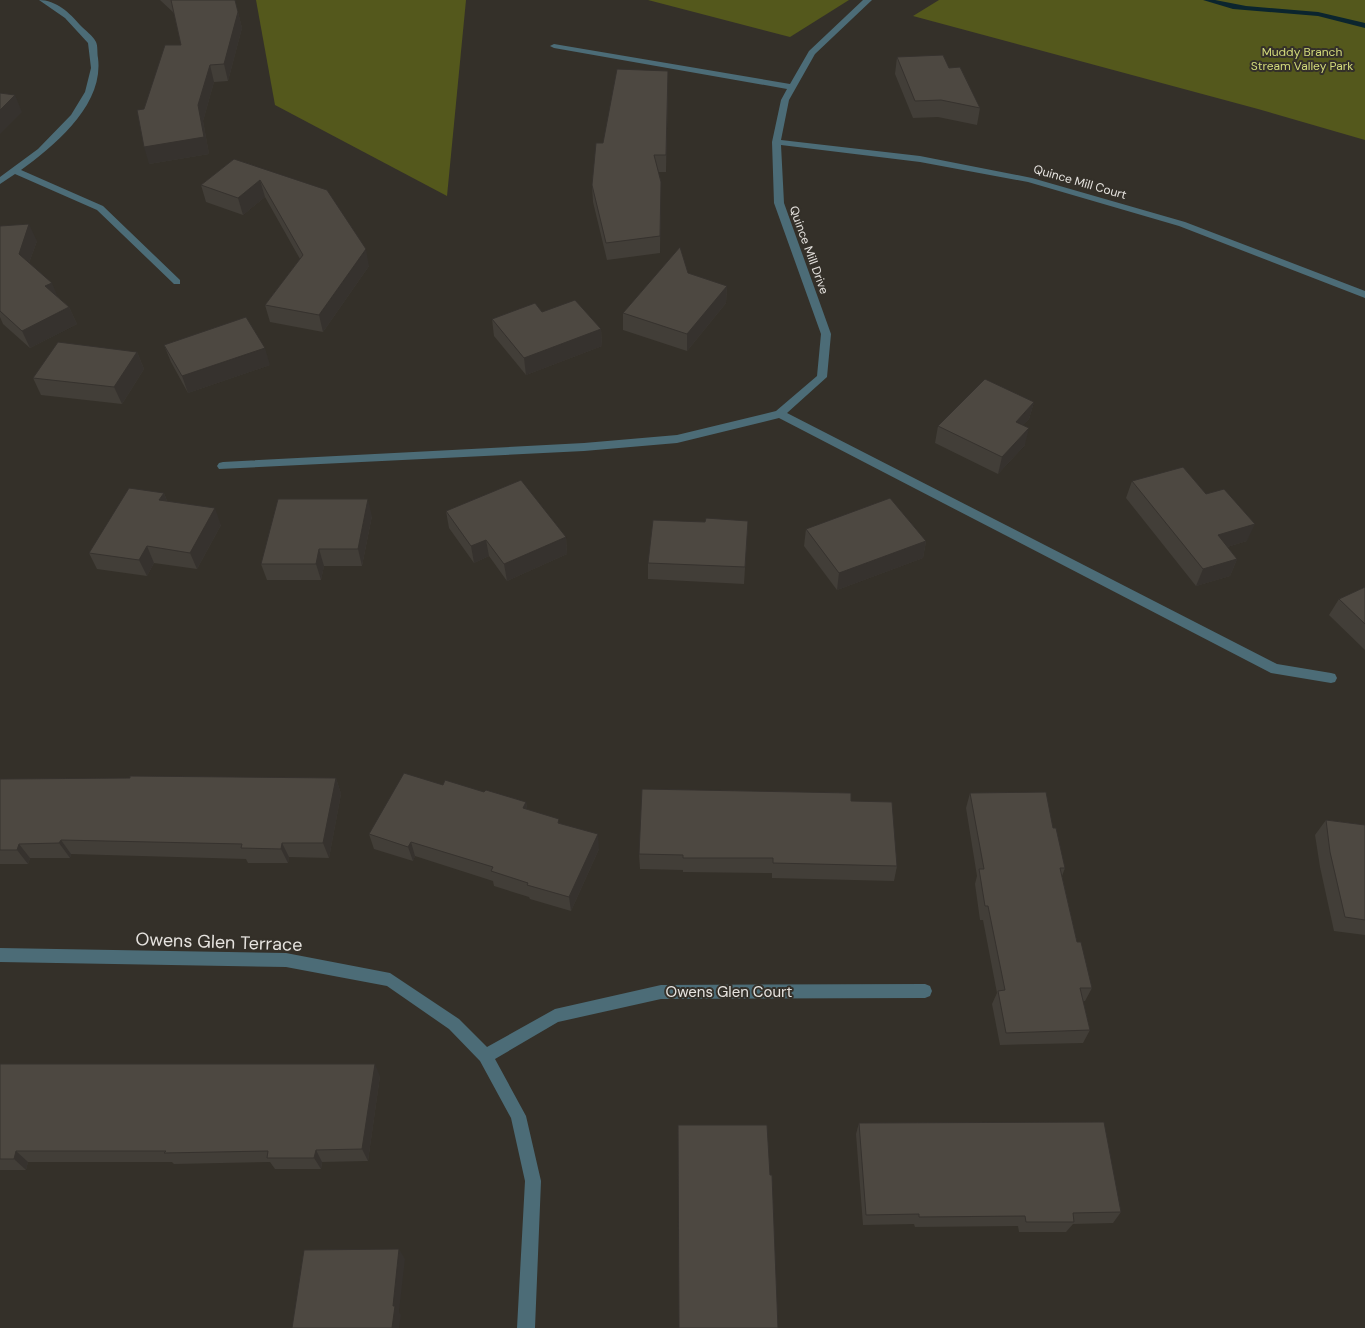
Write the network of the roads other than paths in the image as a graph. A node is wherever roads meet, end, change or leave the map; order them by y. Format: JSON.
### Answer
{"nodes":[{"id":1,"x":43,"y":0,"type":"edge"},
{"id":2,"x":868,"y":0,"type":"edge"},
{"id":3,"x":554,"y":46,"type":"dead end"},
{"id":4,"x":793,"y":86,"type":"junction"},
{"id":5,"x":776,"y":142,"type":"junction"},
{"id":6,"x":15,"y":171,"type":"junction"},
{"id":7,"x":0,"y":181,"type":"edge"},
{"id":8,"x":177,"y":282,"type":"dead end"},
{"id":9,"x":1365,"y":294,"type":"edge"},
{"id":10,"x":780,"y":414,"type":"junction"},
{"id":11,"x":223,"y":466,"type":"dead end"},
{"id":12,"x":1331,"y":678,"type":"dead end"},
{"id":13,"x":0,"y":956,"type":"edge"},
{"id":14,"x":925,"y":991,"type":"dead end"},
{"id":15,"x":485,"y":1056,"type":"junction"},
{"id":16,"x":526,"y":1328,"type":"edge"}],
"edges":[{"from":1,"to":6,"type":"street"},
{"from":2,"to":4,"type":"street","name":"Quince Mill Drive"},
{"from":3,"to":4,"type":"street"},
{"from":4,"to":5,"type":"street","name":"Quince Mill Drive"},
{"from":5,"to":9,"type":"street","name":"Quince Mill Court"},
{"from":5,"to":10,"type":"street","name":"Quince Mill Drive"},
{"from":6,"to":7,"type":"street"},
{"from":6,"to":8,"type":"street"},
{"from":10,"to":11,"type":"street","name":"Quince Mill Drive"},
{"from":10,"to":12,"type":"street"},
{"from":13,"to":15,"type":"street","name":"Owens Glen Terrace"},
{"from":14,"to":15,"type":"street","name":"Owens Glen Court"},
{"from":15,"to":16,"type":"street","name":"Owens Glen Terrace"}]}
